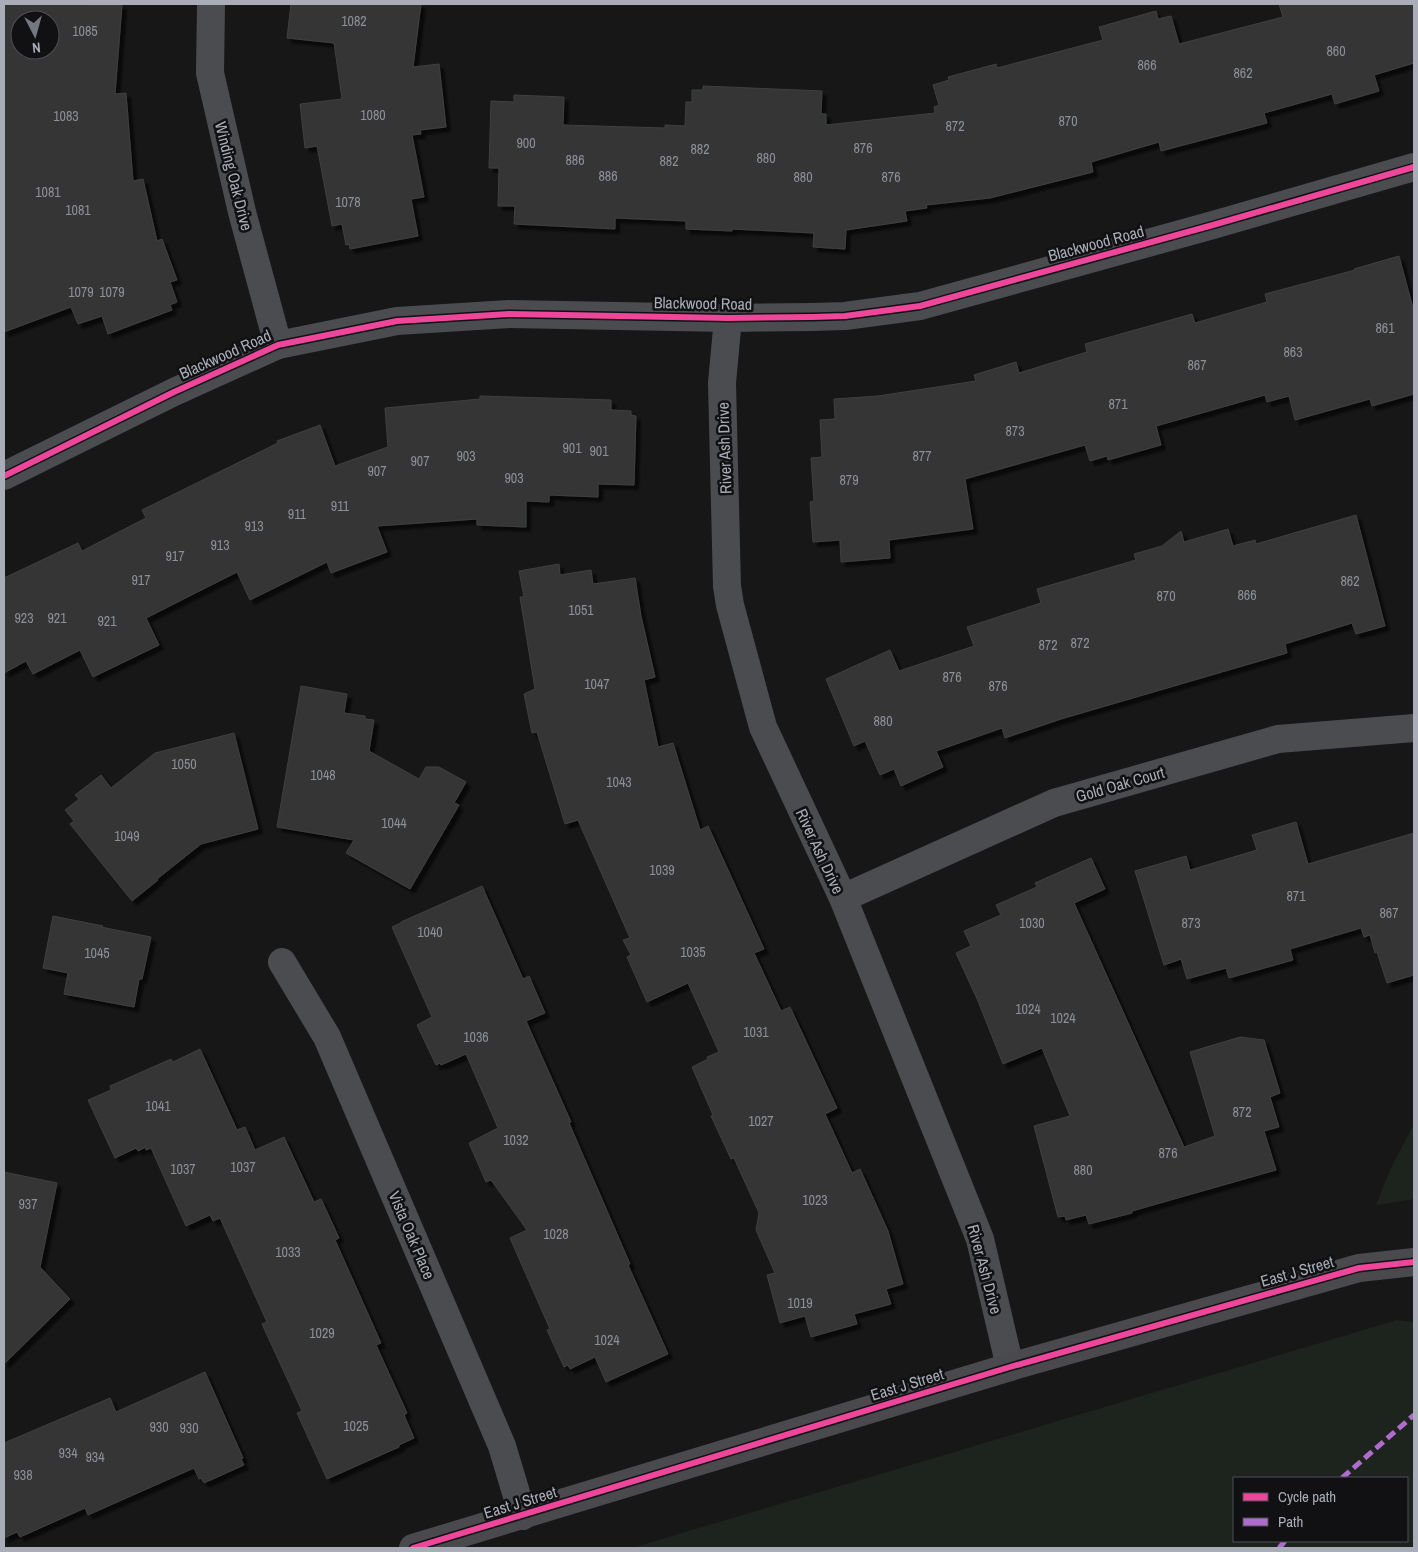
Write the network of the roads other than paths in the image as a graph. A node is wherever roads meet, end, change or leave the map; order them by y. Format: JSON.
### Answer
{"nodes":[{"id":1,"x":211,"y":4,"type":"edge"},
{"id":2,"x":1414,"y":167,"type":"edge"},
{"id":3,"x":728,"y":318,"type":"junction"},
{"id":4,"x":278,"y":345,"type":"junction"},
{"id":5,"x":4,"y":476,"type":"edge"},
{"id":6,"x":1414,"y":728,"type":"edge"},
{"id":7,"x":843,"y":898,"type":"junction"},
{"id":8,"x":282,"y":962,"type":"dead end"},
{"id":9,"x":1414,"y":1262,"type":"edge"},
{"id":10,"x":1010,"y":1367,"type":"junction"},
{"id":11,"x":523,"y":1516,"type":"junction"},
{"id":12,"x":413,"y":1548,"type":"edge"}],
"edges":[{"from":1,"to":4,"type":"street","name":"Winding Oak Drive"},
{"from":2,"to":3,"type":"street","name":"Blackwood Road"},
{"from":3,"to":4,"type":"street","name":"Blackwood Road"},
{"from":3,"to":7,"type":"street","name":"River Ash Drive"},
{"from":4,"to":5,"type":"street","name":"Blackwood Road"},
{"from":6,"to":7,"type":"street","name":"Gold Oak Court"},
{"from":7,"to":10,"type":"street","name":"River Ash Drive"},
{"from":8,"to":11,"type":"street","name":"Vista Oak Place"},
{"from":9,"to":10,"type":"street","name":"East J Street"},
{"from":10,"to":11,"type":"street","name":"East J Street"},
{"from":11,"to":12,"type":"street","name":"East J Street"}]}
